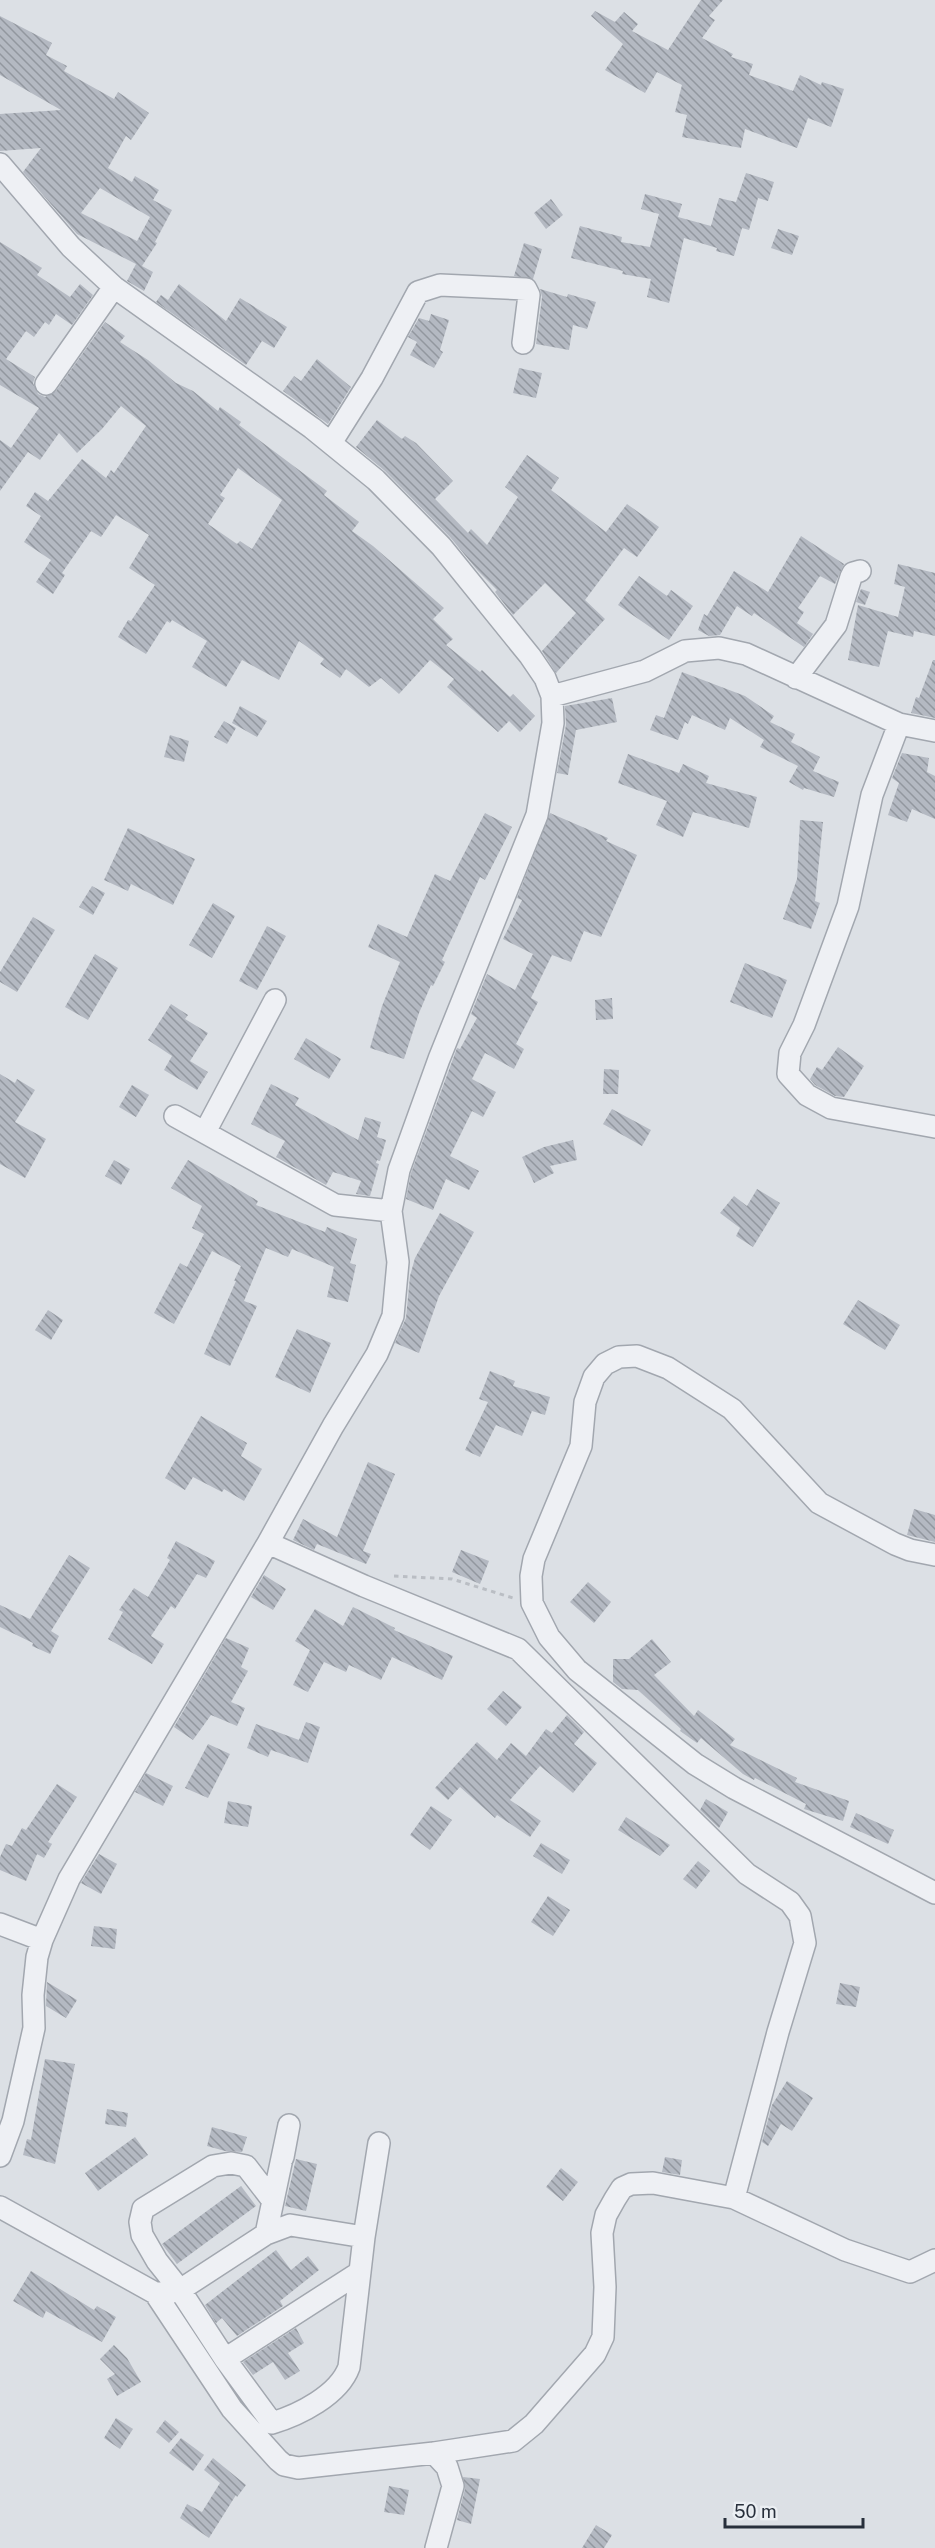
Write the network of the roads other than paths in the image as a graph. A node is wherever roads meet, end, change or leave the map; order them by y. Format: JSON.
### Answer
{"nodes":[{"id":1,"x":0,"y":164,"type":"edge"},
{"id":2,"x":114,"y":286,"type":"junction"},
{"id":3,"x":523,"y":343,"type":"dead end"},
{"id":4,"x":46,"y":384,"type":"dead end"},
{"id":5,"x":331,"y":443,"type":"junction"},
{"id":6,"x":860,"y":571,"type":"dead end"},
{"id":7,"x":796,"y":678,"type":"junction"},
{"id":8,"x":552,"y":696,"type":"junction"},
{"id":9,"x":899,"y":724,"type":"junction"},
{"id":10,"x":935,"y":731,"type":"edge"},
{"id":11,"x":275,"y":1000,"type":"dead end"},
{"id":12,"x":176,"y":1116,"type":"dead end"},
{"id":13,"x":935,"y":1127,"type":"edge"},
{"id":14,"x":205,"y":1132,"type":"junction"},
{"id":15,"x":391,"y":1211,"type":"junction"},
{"id":16,"x":268,"y":1543,"type":"junction"},
{"id":17,"x":935,"y":1555,"type":"edge"},
{"id":18,"x":549,"y":1637,"type":"junction"},
{"id":19,"x":518,"y":1649,"type":"junction"},
{"id":20,"x":935,"y":1893,"type":"edge"},
{"id":21,"x":0,"y":1924,"type":"edge"},
{"id":22,"x":42,"y":1940,"type":"junction"},
{"id":23,"x":379,"y":2144,"type":"dead end"},
{"id":24,"x":0,"y":2156,"type":"edge"},
{"id":25,"x":283,"y":2157,"type":"dead end"},
{"id":26,"x":734,"y":2198,"type":"junction"},
{"id":27,"x":273,"y":2201,"type":"junction"},
{"id":28,"x":0,"y":2207,"type":"edge"},
{"id":29,"x":266,"y":2234,"type":"junction"},
{"id":30,"x":364,"y":2237,"type":"junction"},
{"id":31,"x":935,"y":2260,"type":"edge"},
{"id":32,"x":360,"y":2272,"type":"junction"},
{"id":33,"x":180,"y":2290,"type":"junction"},
{"id":34,"x":154,"y":2293,"type":"junction"},
{"id":35,"x":225,"y":2359,"type":"junction"},
{"id":36,"x":434,"y":2453,"type":"junction"},
{"id":37,"x":435,"y":2548,"type":"edge"}],
"edges":[{"from":1,"to":2,"type":"street"},
{"from":2,"to":4,"type":"street"},
{"from":2,"to":5,"type":"street"},
{"from":3,"to":5,"type":"street"},
{"from":5,"to":8,"type":"street"},
{"from":6,"to":7,"type":"street"},
{"from":7,"to":8,"type":"street"},
{"from":7,"to":9,"type":"street"},
{"from":8,"to":15,"type":"street"},
{"from":9,"to":10,"type":"street"},
{"from":9,"to":13,"type":"street"},
{"from":11,"to":14,"type":"street"},
{"from":12,"to":14,"type":"street"},
{"from":14,"to":15,"type":"street"},
{"from":15,"to":16,"type":"street"},
{"from":16,"to":19,"type":"street"},
{"from":16,"to":22,"type":"street"},
{"from":17,"to":18,"type":"street"},
{"from":18,"to":19,"type":"street"},
{"from":18,"to":20,"type":"street"},
{"from":19,"to":26,"type":"street"},
{"from":21,"to":22,"type":"street"},
{"from":22,"to":24,"type":"street"},
{"from":23,"to":30,"type":"street"},
{"from":25,"to":27,"type":"street"},
{"from":26,"to":31,"type":"street"},
{"from":26,"to":36,"type":"street"},
{"from":27,"to":29,"type":"street"},
{"from":27,"to":33,"type":"street"},
{"from":28,"to":34,"type":"street"},
{"from":29,"to":30,"type":"street"},
{"from":29,"to":33,"type":"street"},
{"from":30,"to":32,"type":"street"},
{"from":32,"to":35,"type":"street"},
{"from":32,"to":35,"type":"street"},
{"from":33,"to":34,"type":"street"},
{"from":33,"to":35,"type":"street"},
{"from":34,"to":36,"type":"street"},
{"from":36,"to":37,"type":"street"}]}
